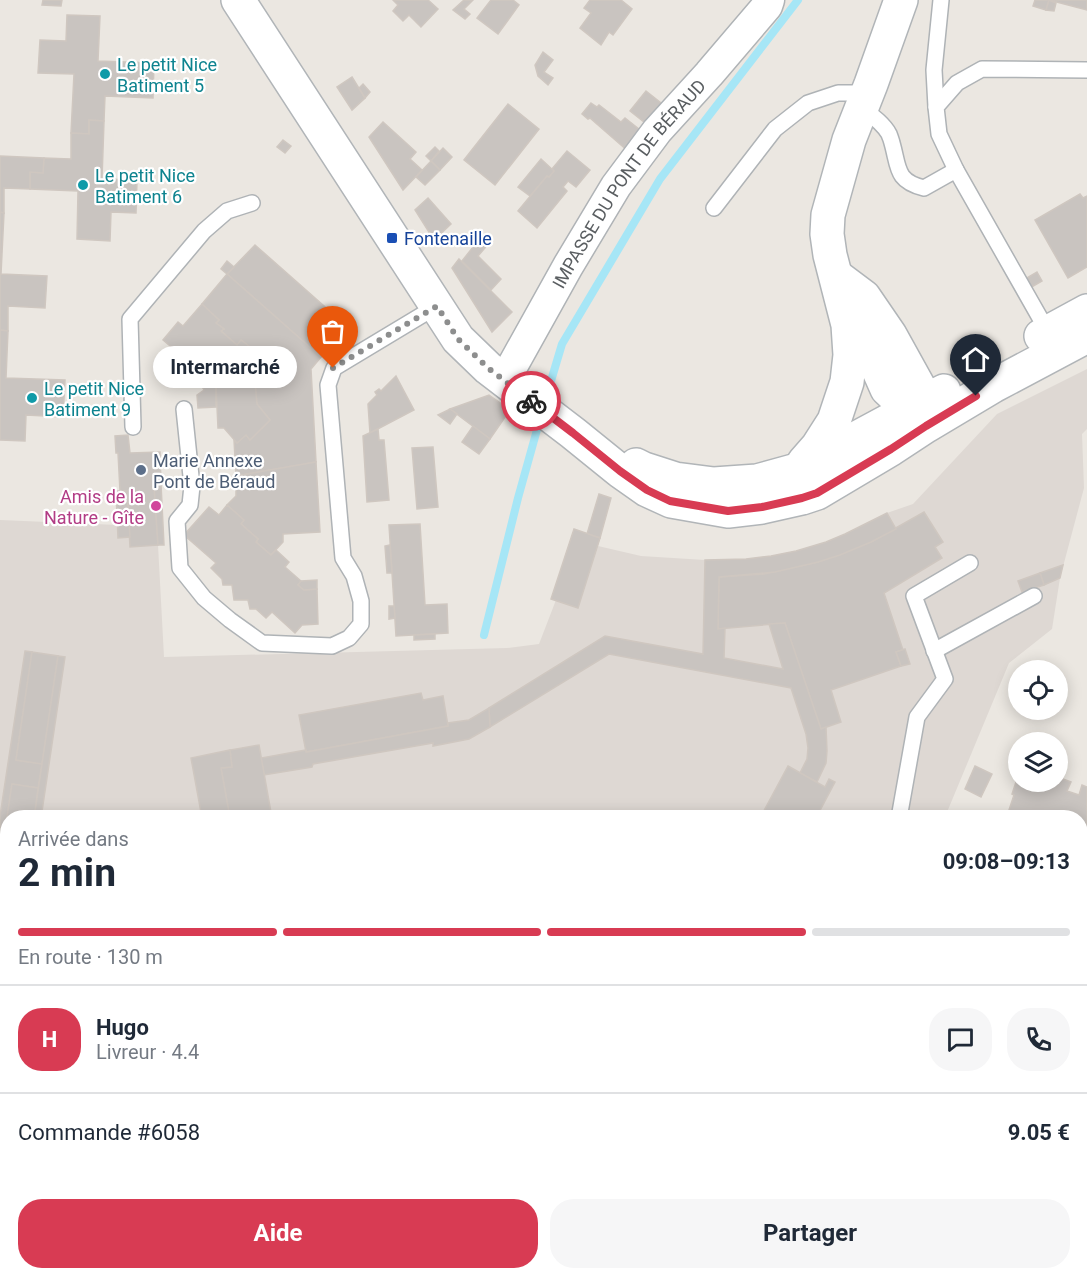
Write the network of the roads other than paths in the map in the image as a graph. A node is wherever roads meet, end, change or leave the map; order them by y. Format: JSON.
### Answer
{"nodes":[{"id":1,"x":230,"y":0,"type":"edge"},
{"id":2,"x":238,"y":0,"type":"edge"},
{"id":3,"x":769,"y":0,"type":"edge"},
{"id":4,"x":901,"y":0,"type":"edge"},
{"id":5,"x":941,"y":0,"type":"edge"},
{"id":6,"x":269,"y":48,"type":"junction"},
{"id":7,"x":1087,"y":70,"type":"edge"},
{"id":8,"x":865,"y":100,"type":"junction"},
{"id":9,"x":936,"y":107,"type":"junction"},
{"id":10,"x":956,"y":170,"type":"junction"},
{"id":11,"x":252,"y":203,"type":"dead end"},
{"id":12,"x":714,"y":208,"type":"dead end"},
{"id":13,"x":836,"y":276,"type":"junction"},
{"id":14,"x":437,"y":306,"type":"junction"},
{"id":15,"x":1087,"y":318,"type":"edge"},
{"id":16,"x":1048,"y":332,"type":"junction"},
{"id":17,"x":508,"y":384,"type":"junction"},
{"id":18,"x":184,"y":409,"type":"dead end"},
{"id":19,"x":920,"y":412,"type":"junction"},
{"id":20,"x":133,"y":427,"type":"dead end"},
{"id":21,"x":573,"y":433,"type":"junction"},
{"id":22,"x":797,"y":470,"type":"junction"},
{"id":23,"x":970,"y":563,"type":"dead end"},
{"id":24,"x":1034,"y":596,"type":"dead end"},
{"id":25,"x":934,"y":651,"type":"junction"},
{"id":26,"x":900,"y":810,"type":"edge"}],
"edges":[{"from":1,"to":6,"type":"main road"},
{"from":2,"to":6,"type":"main road"},
{"from":3,"to":17,"type":"street","name":"IMPASSE DU PONT DE BÉRAUD"},
{"from":4,"to":8,"type":"main road"},
{"from":5,"to":9,"type":"lane"},
{"from":6,"to":14,"type":"main road"},
{"from":7,"to":9,"type":"lane"},
{"from":8,"to":10,"type":"lane"},
{"from":8,"to":12,"type":"lane"},
{"from":8,"to":13,"type":"main road"},
{"from":9,"to":10,"type":"lane"},
{"from":10,"to":16,"type":"lane"},
{"from":11,"to":20,"type":"lane"},
{"from":13,"to":19,"type":"main road"},
{"from":13,"to":22,"type":"main road"},
{"from":14,"to":17,"type":"main road"},
{"from":14,"to":18,"type":"lane"},
{"from":15,"to":16,"type":"main road"},
{"from":15,"to":19,"type":"main road"},
{"from":16,"to":19,"type":"main road"},
{"from":17,"to":21,"type":"main road"},
{"from":19,"to":21,"type":"main road"},
{"from":19,"to":22,"type":"main road"},
{"from":21,"to":22,"type":"main road"},
{"from":23,"to":25,"type":"lane"},
{"from":24,"to":25,"type":"lane"},
{"from":25,"to":26,"type":"lane"}]}
